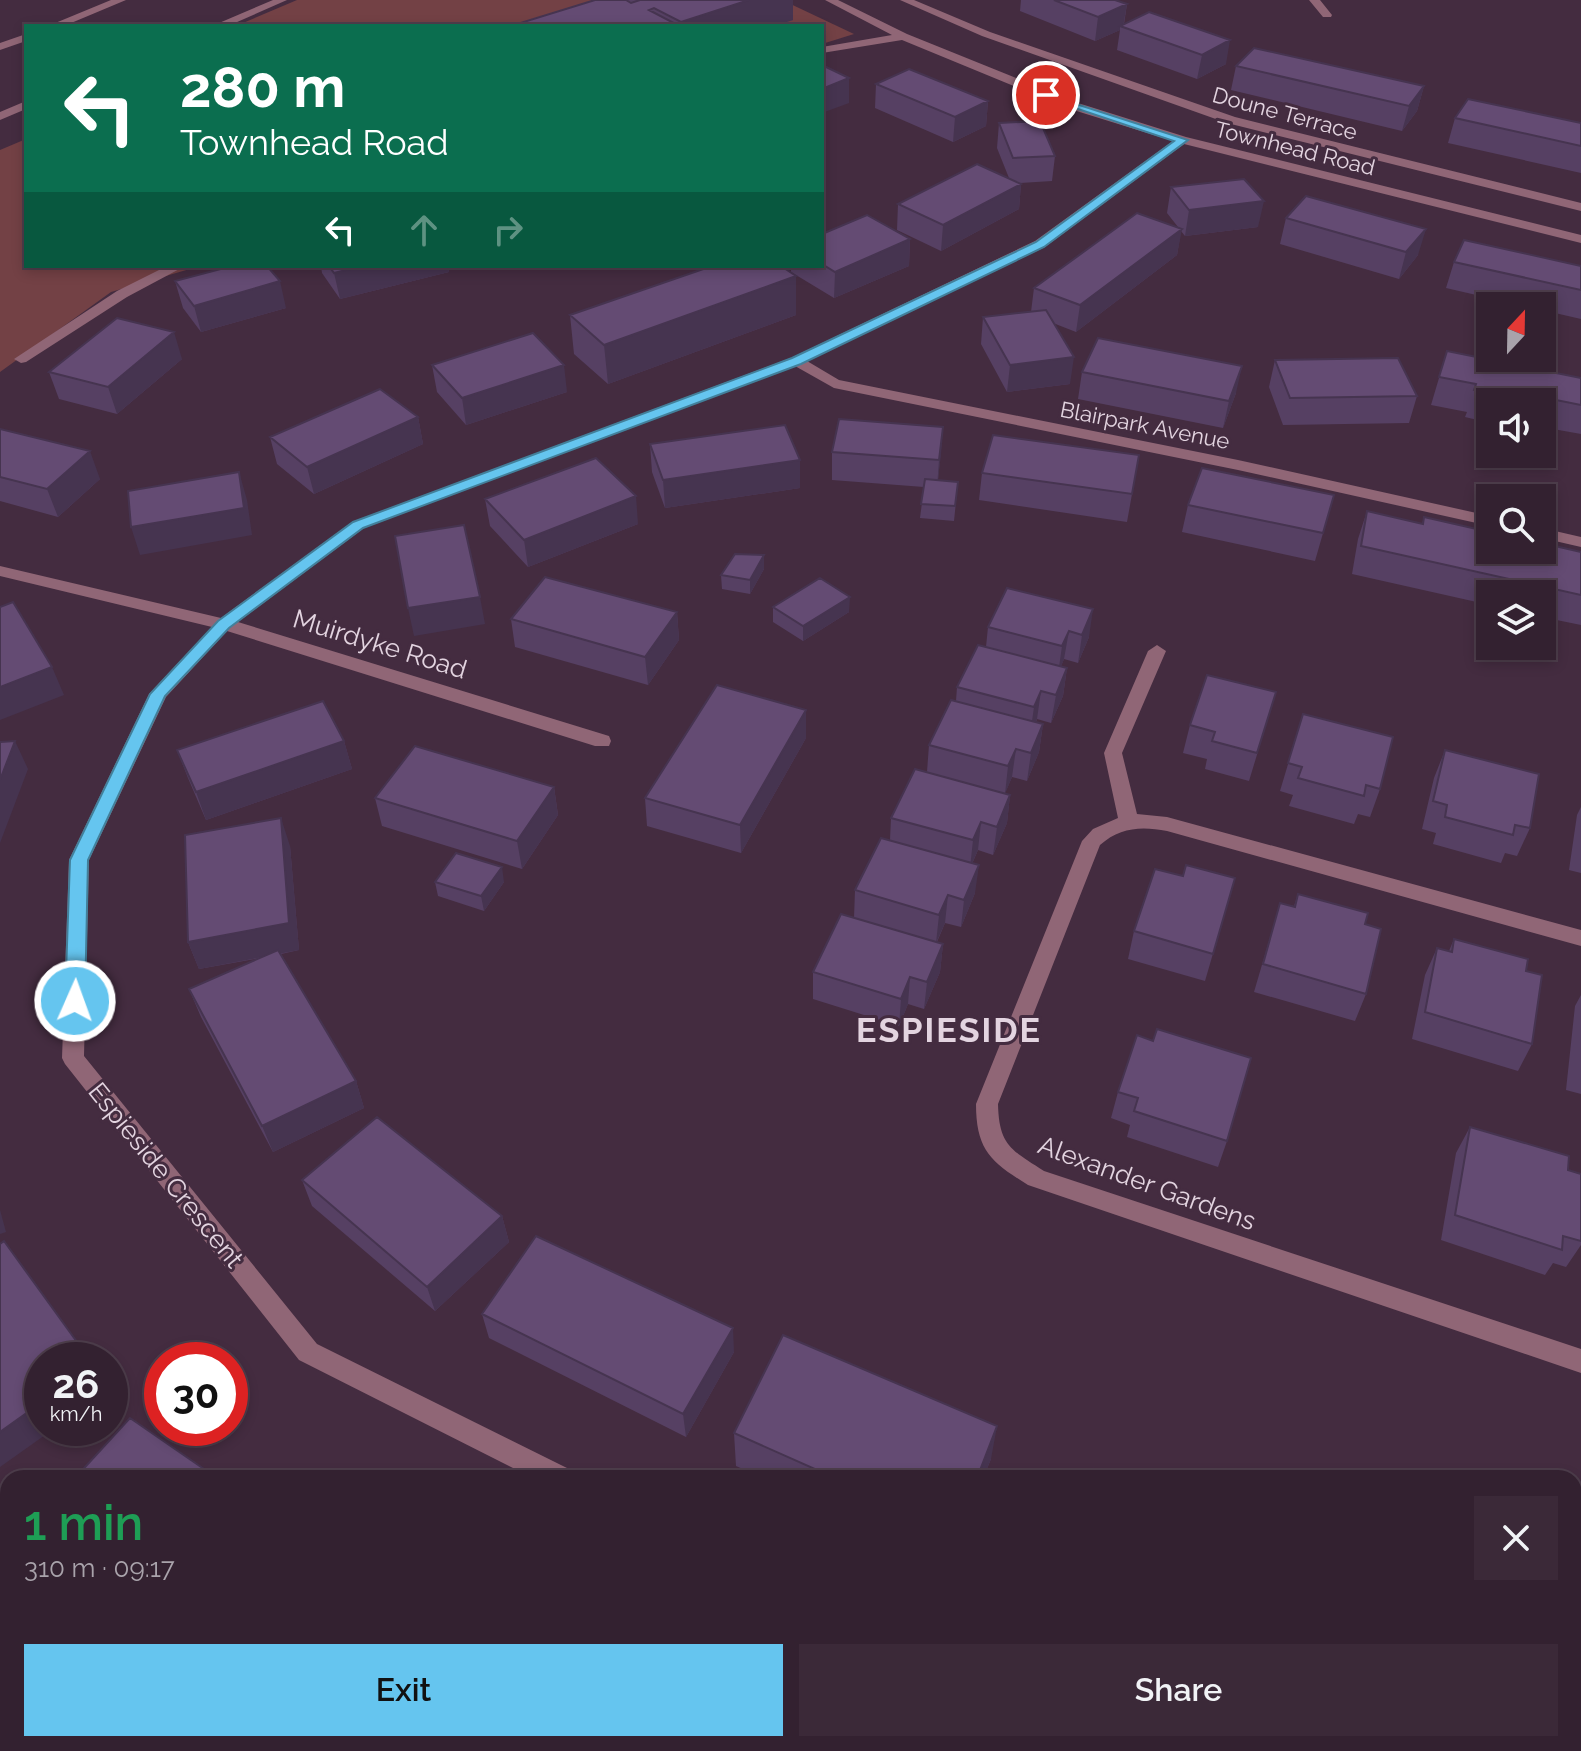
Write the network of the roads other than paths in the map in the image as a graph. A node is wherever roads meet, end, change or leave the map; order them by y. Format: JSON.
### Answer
{"nodes":[{"id":1,"x":121,"y":0,"type":"edge"},
{"id":2,"x":282,"y":0,"type":"edge"},
{"id":3,"x":830,"y":0,"type":"edge"},
{"id":4,"x":905,"y":0,"type":"edge"},
{"id":5,"x":1314,"y":0,"type":"edge"},
{"id":6,"x":1327,"y":15,"type":"dead end"},
{"id":7,"x":59,"y":24,"type":"edge"},
{"id":8,"x":223,"y":24,"type":"edge"},
{"id":9,"x":903,"y":36,"type":"junction"},
{"id":10,"x":24,"y":38,"type":"edge"},
{"id":11,"x":0,"y":47,"type":"edge"},
{"id":12,"x":824,"y":50,"type":"edge"},
{"id":13,"x":24,"y":106,"type":"edge"},
{"id":14,"x":0,"y":116,"type":"edge"},
{"id":15,"x":1182,"y":140,"type":"junction"},
{"id":16,"x":1581,"y":207,"type":"edge"},
{"id":17,"x":1581,"y":239,"type":"edge"},
{"id":18,"x":174,"y":268,"type":"edge"},
{"id":19,"x":21,"y":359,"type":"dead end"},
{"id":20,"x":796,"y":361,"type":"junction"},
{"id":21,"x":1476,"y":518,"type":"edge"},
{"id":22,"x":1556,"y":536,"type":"edge"},
{"id":23,"x":1581,"y":542,"type":"edge"},
{"id":24,"x":0,"y":571,"type":"edge"},
{"id":25,"x":224,"y":624,"type":"junction"},
{"id":26,"x":1157,"y":651,"type":"dead end"},
{"id":27,"x":602,"y":741,"type":"dead end"},
{"id":28,"x":1129,"y":822,"type":"junction"},
{"id":29,"x":1581,"y":938,"type":"edge"},
{"id":30,"x":1581,"y":1361,"type":"edge"},
{"id":31,"x":544,"y":1470,"type":"edge"}],
"edges":[{"from":1,"to":7,"type":"street"},
{"from":2,"to":8,"type":"street"},
{"from":3,"to":9,"type":"street","name":"Townhead Road"},
{"from":4,"to":16,"type":"street","name":"Doune Terrace"},
{"from":5,"to":6,"type":"street"},
{"from":9,"to":12,"type":"street"},
{"from":9,"to":15,"type":"street","name":"Townhead Road"},
{"from":10,"to":11,"type":"street"},
{"from":13,"to":14,"type":"street"},
{"from":15,"to":17,"type":"street","name":"Townhead Road"},
{"from":15,"to":20,"type":"street","name":"Espieside Crescent"},
{"from":18,"to":19,"type":"street"},
{"from":20,"to":21,"type":"street","name":"Blairpark Avenue"},
{"from":20,"to":25,"type":"street","name":"Espieside Crescent"},
{"from":22,"to":23,"type":"street"},
{"from":24,"to":25,"type":"street","name":"Muirdyke Road"},
{"from":25,"to":27,"type":"street","name":"Muirdyke Road"},
{"from":25,"to":31,"type":"street","name":"Espieside Crescent"},
{"from":26,"to":28,"type":"street"},
{"from":28,"to":29,"type":"street","name":"Alexander Gardens"},
{"from":28,"to":30,"type":"street","name":"Alexander Gardens"}]}
